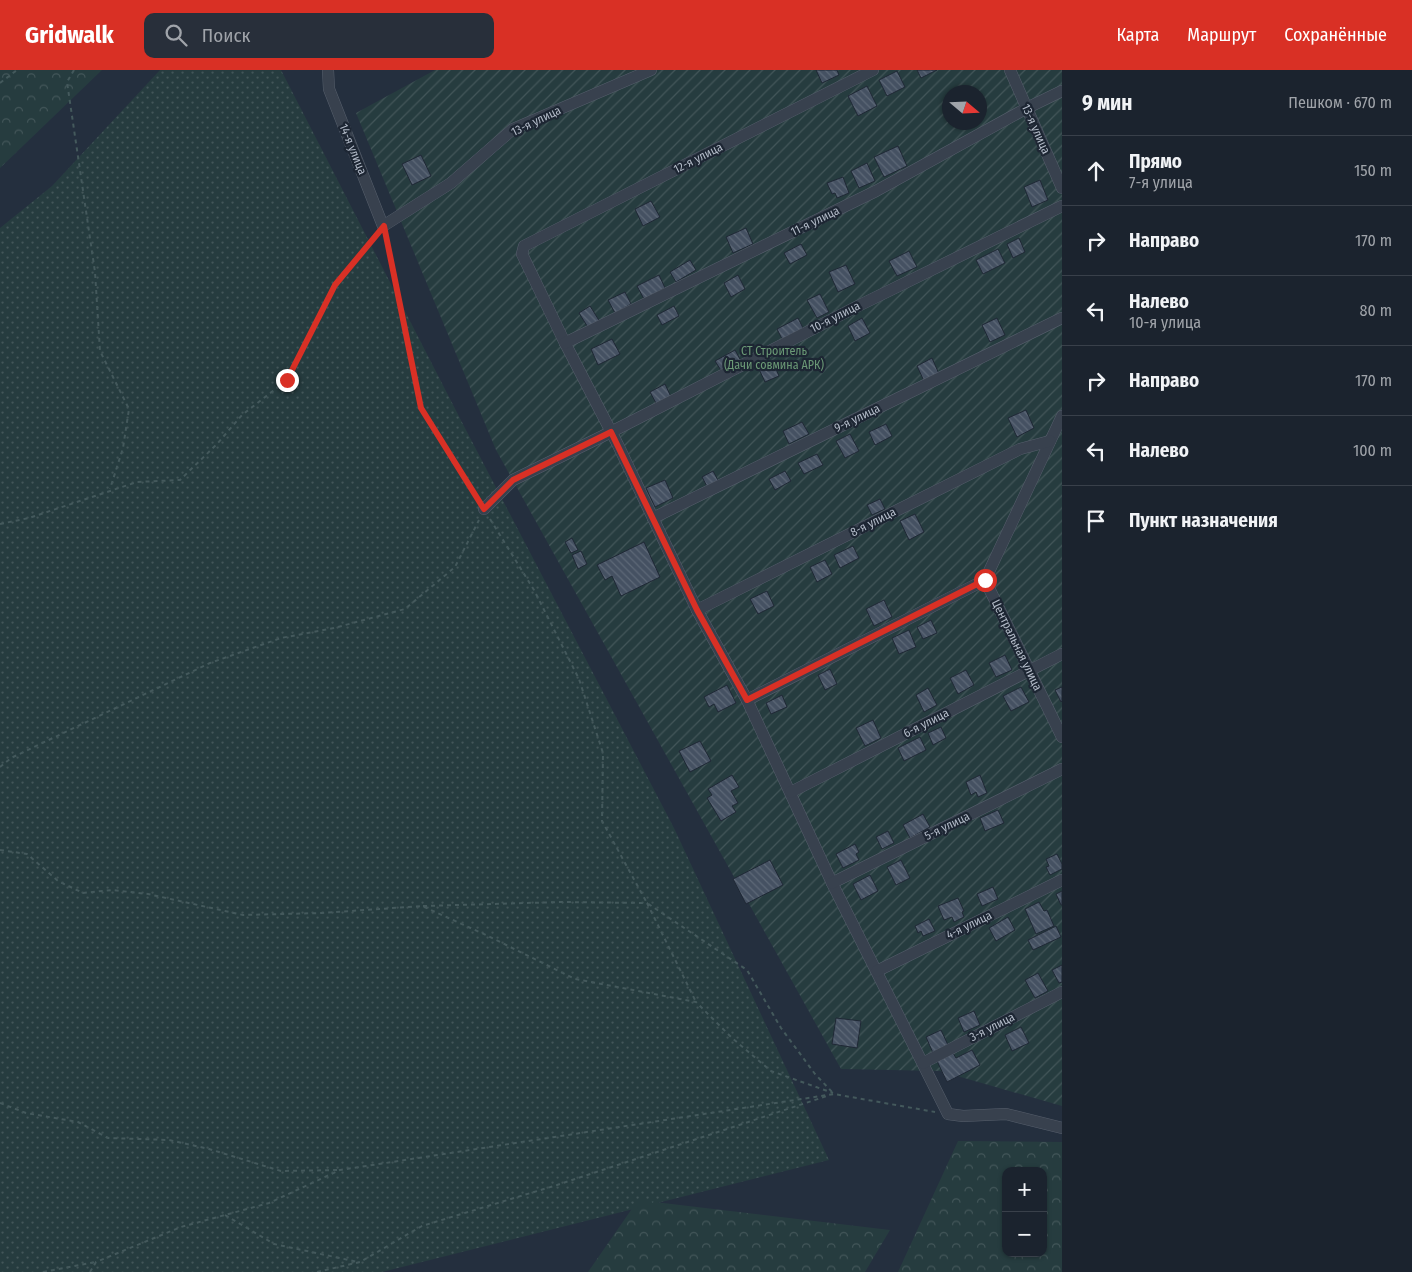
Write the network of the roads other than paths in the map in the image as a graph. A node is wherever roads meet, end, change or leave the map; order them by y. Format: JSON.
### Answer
{"nodes":[{"id":1,"x":328,"y":70,"type":"edge"},
{"id":2,"x":651,"y":70,"type":"edge"},
{"id":3,"x":873,"y":70,"type":"edge"},
{"id":4,"x":1010,"y":70,"type":"edge"},
{"id":5,"x":1062,"y":91,"type":"edge"},
{"id":6,"x":1027,"y":108,"type":"junction"},
{"id":7,"x":1062,"y":188,"type":"edge"},
{"id":8,"x":1062,"y":206,"type":"edge"},
{"id":9,"x":384,"y":226,"type":"joint"},
{"id":10,"x":1062,"y":318,"type":"edge"},
{"id":11,"x":565,"y":343,"type":"junction"},
{"id":12,"x":1062,"y":416,"type":"edge"},
{"id":13,"x":611,"y":432,"type":"junction"},
{"id":14,"x":1050,"y":441,"type":"junction"},
{"id":15,"x":484,"y":509,"type":"road end"},
{"id":16,"x":653,"y":518,"type":"junction"},
{"id":17,"x":985,"y":580,"type":"junction"},
{"id":18,"x":697,"y":610,"type":"junction"},
{"id":19,"x":1062,"y":654,"type":"edge"},
{"id":20,"x":1029,"y":671,"type":"junction"},
{"id":21,"x":747,"y":700,"type":"junction"},
{"id":22,"x":1062,"y":737,"type":"edge"},
{"id":23,"x":1062,"y":769,"type":"edge"},
{"id":24,"x":791,"y":792,"type":"junction"},
{"id":25,"x":1062,"y":880,"type":"edge"},
{"id":26,"x":832,"y":883,"type":"junction"},
{"id":27,"x":876,"y":971,"type":"junction"},
{"id":28,"x":1062,"y":992,"type":"edge"},
{"id":29,"x":922,"y":1062,"type":"junction"},
{"id":30,"x":1062,"y":1128,"type":"edge"}],
"edges":[{"from":1,"to":9,"type":"street","name":"14-я улица"},
{"from":2,"to":9,"type":"street","name":"13-я улица"},
{"from":3,"to":11,"type":"street","name":"12-я улица"},
{"from":4,"to":6,"type":"street","name":"13-я улица"},
{"from":5,"to":6,"type":"street","name":"11-я улица"},
{"from":6,"to":7,"type":"street","name":"13-я улица"},
{"from":6,"to":11,"type":"street","name":"11-я улица"},
{"from":8,"to":13,"type":"street","name":"10-я улица"},
{"from":10,"to":16,"type":"street","name":"9-я улица"},
{"from":11,"to":13,"type":"street"},
{"from":12,"to":14,"type":"street"},
{"from":13,"to":15,"type":"street","name":"10-я улица"},
{"from":13,"to":16,"type":"street"},
{"from":14,"to":17,"type":"street"},
{"from":14,"to":18,"type":"street","name":"8-я улица"},
{"from":16,"to":18,"type":"street"},
{"from":17,"to":20,"type":"street","name":"Центральная улица"},
{"from":17,"to":21,"type":"street"},
{"from":18,"to":21,"type":"street"},
{"from":19,"to":20,"type":"street","name":"6-я улица"},
{"from":20,"to":22,"type":"street","name":"Центральная улица"},
{"from":20,"to":24,"type":"street","name":"6-я улица"},
{"from":21,"to":24,"type":"street"},
{"from":23,"to":26,"type":"street","name":"5-я улица"},
{"from":24,"to":26,"type":"street"},
{"from":25,"to":27,"type":"street","name":"4-я улица"},
{"from":26,"to":27,"type":"street"},
{"from":27,"to":29,"type":"street"},
{"from":28,"to":29,"type":"street","name":"3-я улица"},
{"from":29,"to":30,"type":"street"}]}
